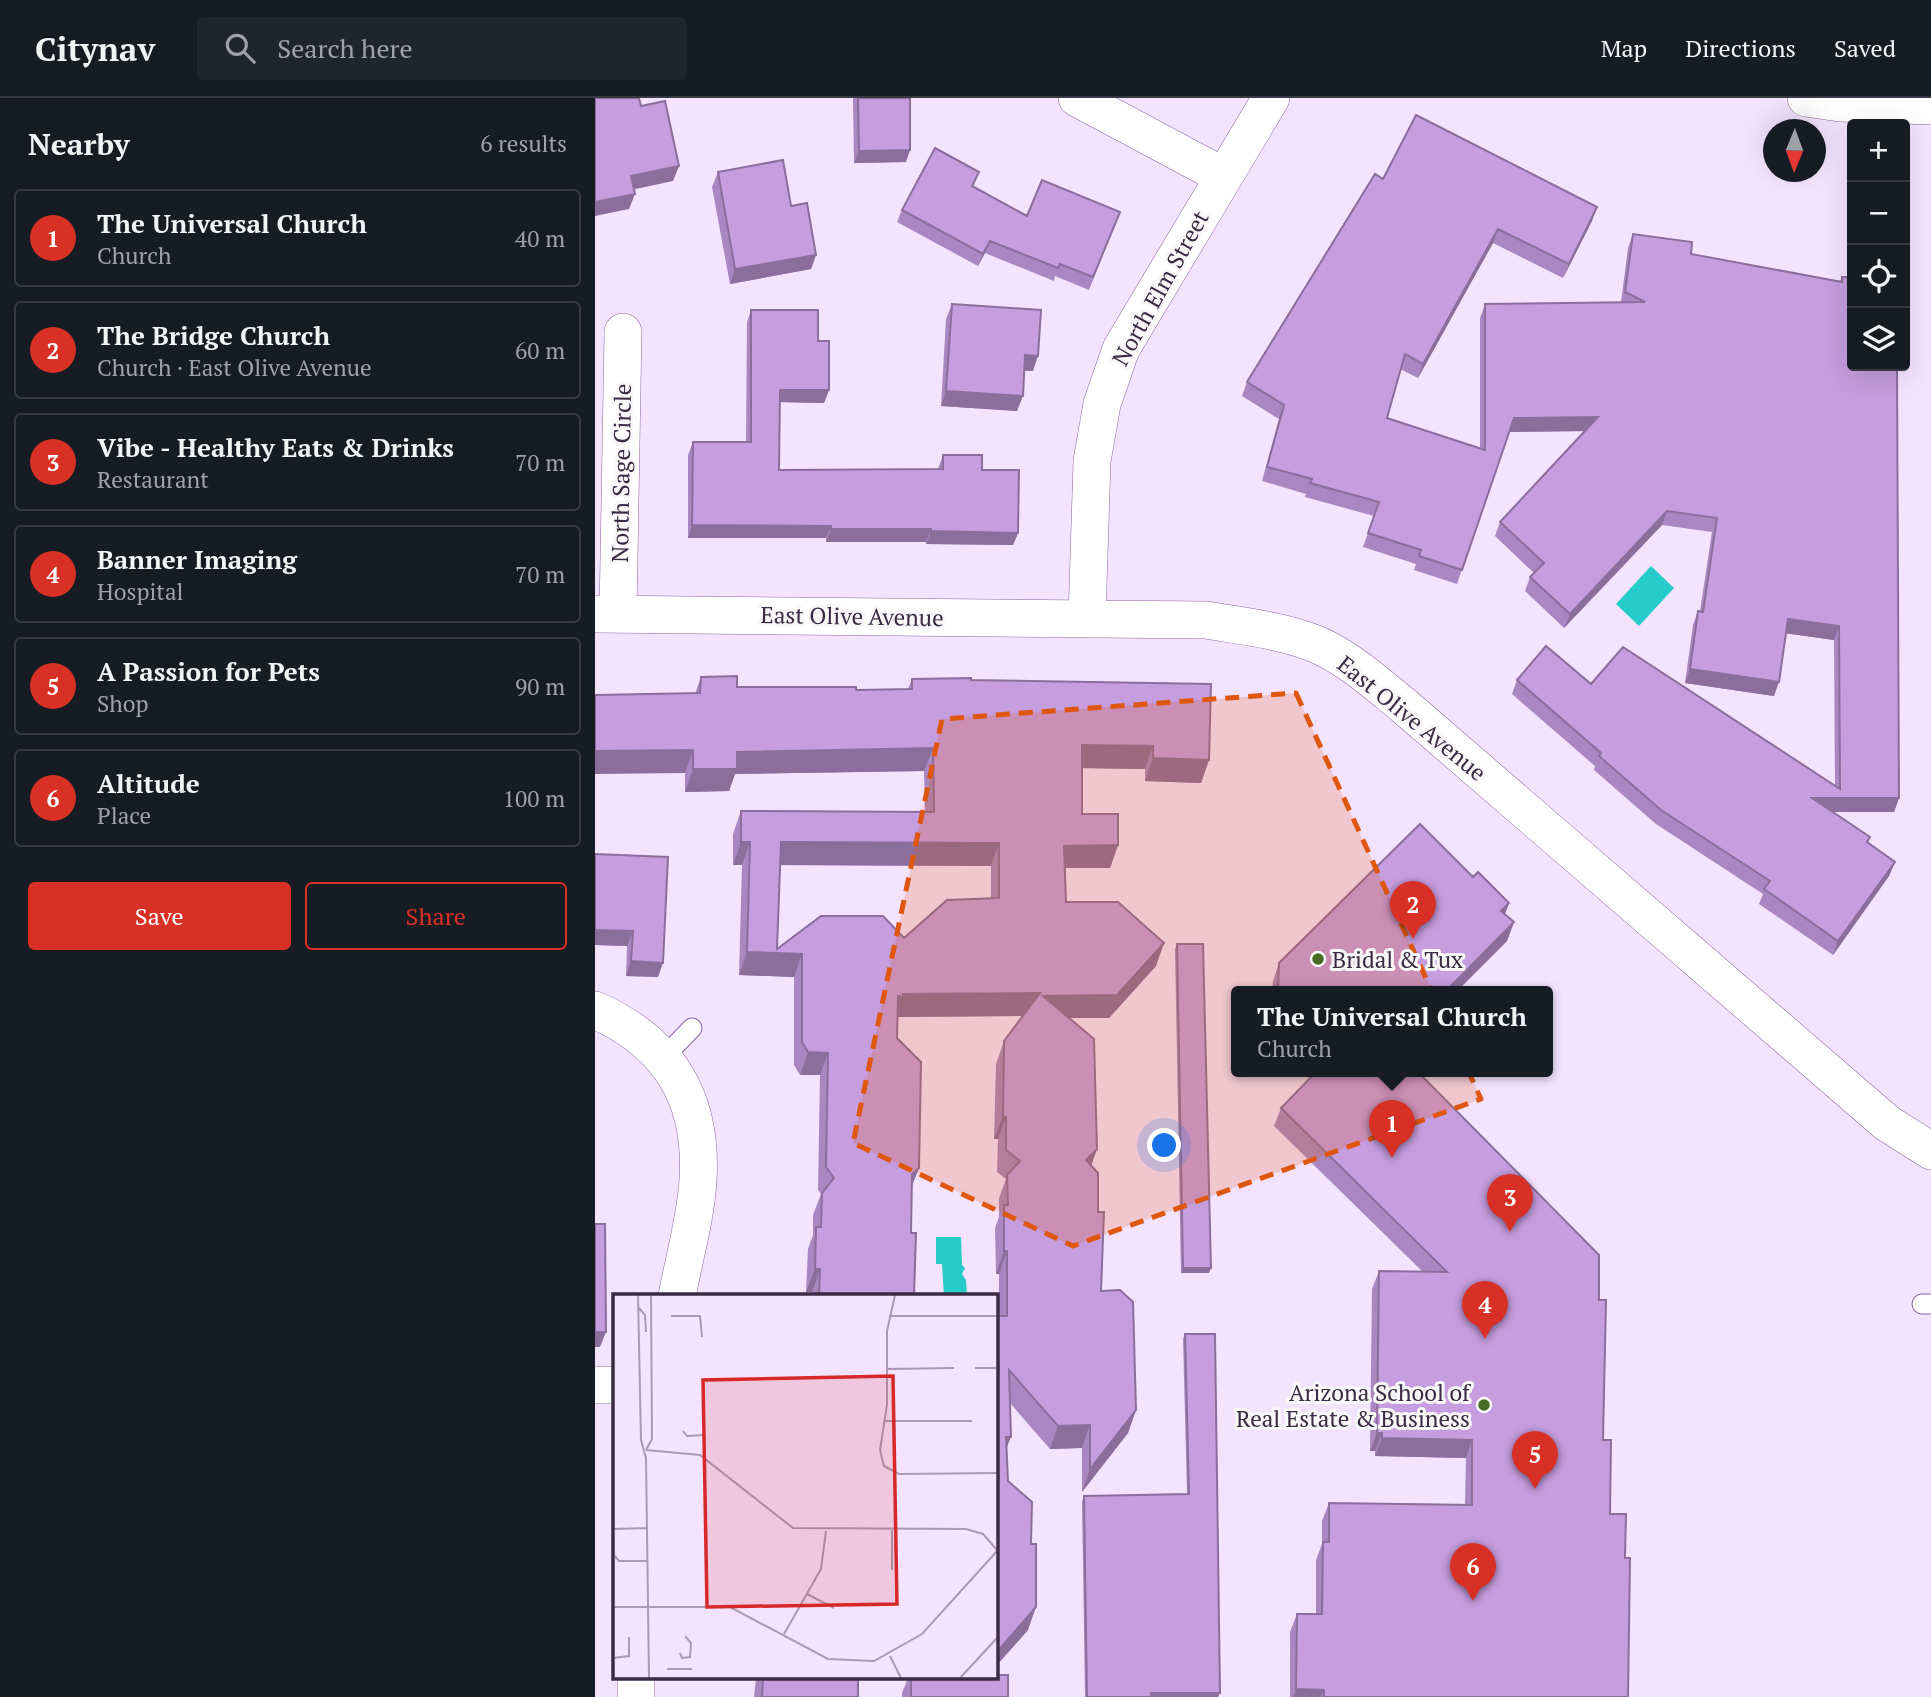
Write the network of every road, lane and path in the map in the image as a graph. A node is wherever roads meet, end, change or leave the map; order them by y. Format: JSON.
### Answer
{"nodes":[{"id":1,"x":1077,"y":98,"type":"edge"},
{"id":2,"x":1271,"y":98,"type":"edge"},
{"id":3,"x":1806,"y":98,"type":"edge"},
{"id":4,"x":1931,"y":106,"type":"edge"},
{"id":5,"x":1223,"y":176,"type":"junction"},
{"id":6,"x":623,"y":332,"type":"dead end"},
{"id":7,"x":607,"y":614,"type":"edge"},
{"id":8,"x":1087,"y":618,"type":"junction"},
{"id":9,"x":595,"y":1010,"type":"edge"},
{"id":10,"x":692,"y":1028,"type":"dead end"},
{"id":11,"x":651,"y":1047,"type":"junction"},
{"id":12,"x":1931,"y":1151,"type":"edge"},
{"id":13,"x":677,"y":1294,"type":"edge"},
{"id":14,"x":595,"y":1385,"type":"edge"},
{"id":15,"x":613,"y":1385,"type":"edge"}],
"edges":[{"from":1,"to":5,"type":"street"},
{"from":2,"to":5,"type":"street","name":"North Elm Street"},
{"from":3,"to":4,"type":"street"},
{"from":5,"to":8,"type":"street","name":"North Elm Street"},
{"from":6,"to":7,"type":"street","name":"North Sage Circle"},
{"from":7,"to":8,"type":"street","name":"East Olive Avenue"},
{"from":8,"to":12,"type":"street","name":"East Olive Avenue"},
{"from":9,"to":11,"type":"street"},
{"from":10,"to":11,"type":"lane"},
{"from":11,"to":13,"type":"street"},
{"from":14,"to":15,"type":"street"}]}
